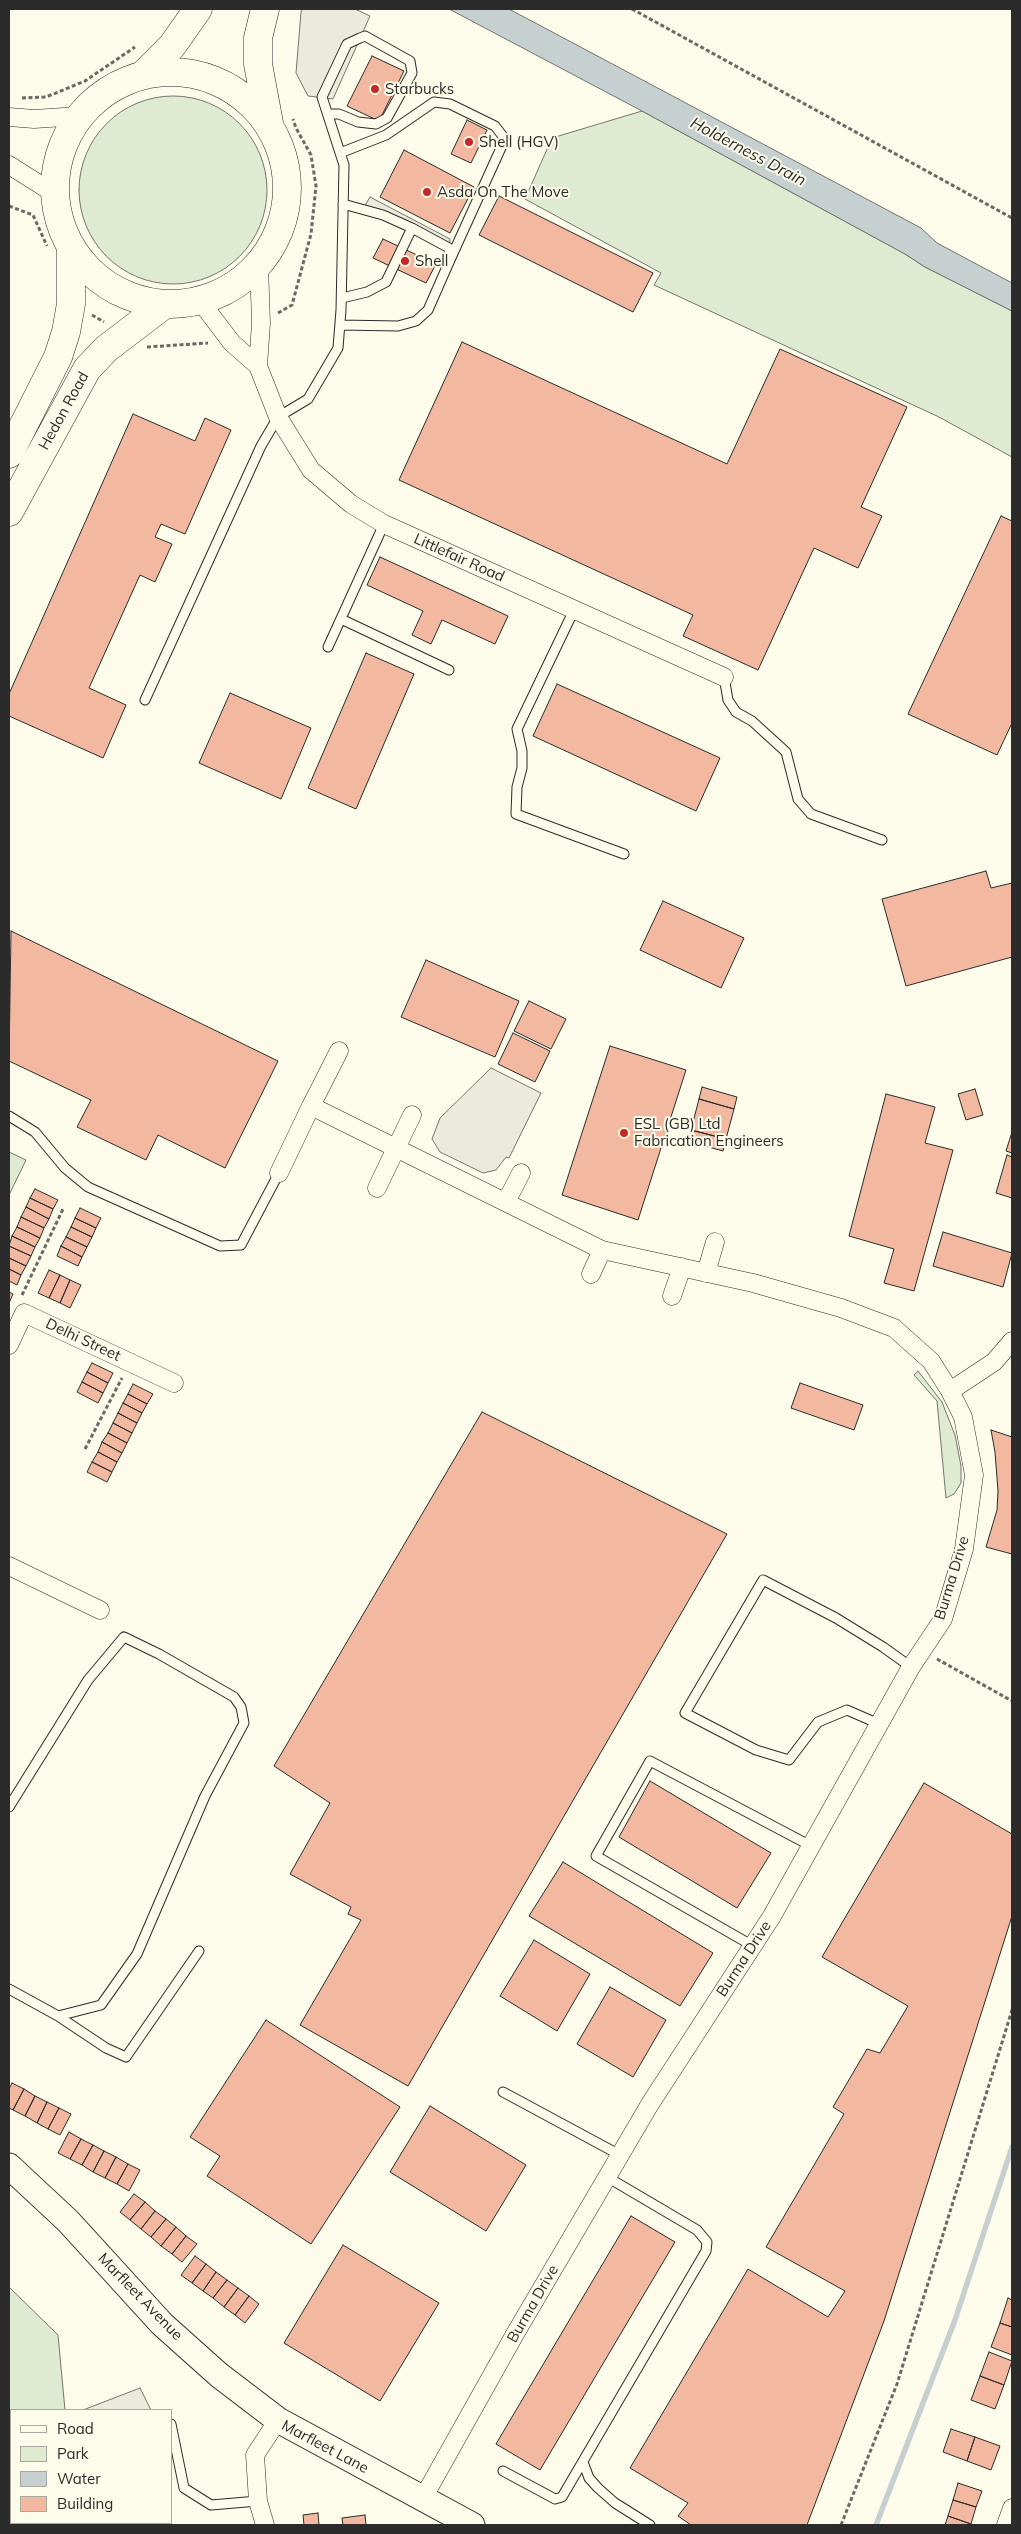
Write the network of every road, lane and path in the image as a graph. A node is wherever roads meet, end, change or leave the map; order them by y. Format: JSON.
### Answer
{"nodes":[{"id":1,"x":198,"y":9,"type":"edge"},
{"id":2,"x":265,"y":9,"type":"edge"},
{"id":3,"x":632,"y":9,"type":"edge"},
{"id":4,"x":140,"y":44,"type":"dead end"},
{"id":5,"x":144,"y":74,"type":"junction"},
{"id":6,"x":18,"y":98,"type":"dead end"},
{"id":7,"x":328,"y":114,"type":"junction"},
{"id":8,"x":79,"y":116,"type":"junction"},
{"id":9,"x":9,"y":117,"type":"edge"},
{"id":10,"x":270,"y":124,"type":"junction"},
{"id":11,"x":340,"y":153,"type":"junction"},
{"id":12,"x":9,"y":165,"type":"edge"},
{"id":13,"x":55,"y":194,"type":"junction"},
{"id":14,"x":343,"y":204,"type":"junction"},
{"id":15,"x":1012,"y":218,"type":"edge"},
{"id":16,"x":412,"y":228,"type":"junction"},
{"id":17,"x":71,"y":249,"type":"junction"},
{"id":18,"x":450,"y":260,"type":"junction"},
{"id":19,"x":259,"y":265,"type":"junction"},
{"id":20,"x":342,"y":298,"type":"junction"},
{"id":21,"x":200,"y":301,"type":"junction"},
{"id":22,"x":162,"y":307,"type":"junction"},
{"id":23,"x":340,"y":325,"type":"junction"},
{"id":24,"x":258,"y":366,"type":"junction"},
{"id":25,"x":278,"y":417,"type":"junction"},
{"id":26,"x":9,"y":454,"type":"edge"},
{"id":27,"x":9,"y":512,"type":"edge"},
{"id":28,"x":384,"y":524,"type":"junction"},
{"id":29,"x":574,"y":610,"type":"junction"},
{"id":30,"x":341,"y":619,"type":"junction"},
{"id":31,"x":328,"y":647,"type":"dead end"},
{"id":32,"x":449,"y":670,"type":"dead end"},
{"id":33,"x":724,"y":677,"type":"joint"},
{"id":34,"x":145,"y":700,"type":"dead end"},
{"id":35,"x":882,"y":840,"type":"dead end"},
{"id":36,"x":624,"y":854,"type":"dead end"},
{"id":37,"x":339,"y":1051,"type":"dead end"},
{"id":38,"x":311,"y":1106,"type":"junction"},
{"id":39,"x":412,"y":1115,"type":"dead end"},
{"id":40,"x":9,"y":1116,"type":"edge"},
{"id":41,"x":396,"y":1148,"type":"junction"},
{"id":42,"x":279,"y":1173,"type":"joint"},
{"id":43,"x":521,"y":1173,"type":"dead end"},
{"id":44,"x":377,"y":1188,"type":"dead end"},
{"id":45,"x":506,"y":1202,"type":"junction"},
{"id":46,"x":64,"y":1207,"type":"dead end"},
{"id":47,"x":715,"y":1242,"type":"dead end"},
{"id":48,"x":602,"y":1250,"type":"junction"},
{"id":49,"x":682,"y":1267,"type":"junction"},
{"id":50,"x":706,"y":1272,"type":"junction"},
{"id":51,"x":591,"y":1274,"type":"dead end"},
{"id":52,"x":672,"y":1296,"type":"dead end"},
{"id":53,"x":24,"y":1313,"type":"junction"},
{"id":54,"x":1012,"y":1342,"type":"edge"},
{"id":55,"x":9,"y":1345,"type":"edge"},
{"id":56,"x":130,"y":1362,"type":"junction"},
{"id":57,"x":174,"y":1383,"type":"dead end"},
{"id":58,"x":950,"y":1391,"type":"junction"},
{"id":59,"x":85,"y":1449,"type":"dead end"},
{"id":60,"x":9,"y":1566,"type":"edge"},
{"id":61,"x":100,"y":1610,"type":"dead end"},
{"id":62,"x":922,"y":1650,"type":"junction"},
{"id":63,"x":911,"y":1667,"type":"junction"},
{"id":64,"x":1012,"y":1701,"type":"edge"},
{"id":65,"x":879,"y":1724,"type":"junction"},
{"id":66,"x":9,"y":1807,"type":"edge"},
{"id":67,"x":811,"y":1846,"type":"junction"},
{"id":68,"x":753,"y":1946,"type":"junction"},
{"id":69,"x":199,"y":1951,"type":"dead end"},
{"id":70,"x":9,"y":1989,"type":"edge"},
{"id":71,"x":1012,"y":2010,"type":"edge"},
{"id":72,"x":58,"y":2016,"type":"junction"},
{"id":73,"x":503,"y":2092,"type":"dead end"},
{"id":74,"x":620,"y":2156,"type":"junction"},
{"id":75,"x":9,"y":2166,"type":"edge"},
{"id":76,"x":607,"y":2177,"type":"junction"},
{"id":77,"x":278,"y":2420,"type":"junction"},
{"id":78,"x":172,"y":2429,"type":"edge"},
{"id":79,"x":584,"y":2462,"type":"junction"},
{"id":80,"x":503,"y":2471,"type":"dead end"},
{"id":81,"x":422,"y":2500,"type":"junction"},
{"id":82,"x":258,"y":2501,"type":"junction"},
{"id":83,"x":1012,"y":2508,"type":"edge"},
{"id":84,"x":265,"y":2525,"type":"edge"},
{"id":85,"x":472,"y":2525,"type":"edge"},
{"id":86,"x":650,"y":2525,"type":"edge"},
{"id":87,"x":841,"y":2525,"type":"edge"},
{"id":88,"x":1006,"y":2525,"type":"edge"}],
"edges":[{"from":1,"to":5,"type":"highway"},
{"from":2,"to":10,"type":"highway"},
{"from":3,"to":15,"type":"path"},
{"from":4,"to":6,"type":"path"},
{"from":5,"to":8,"type":"highway"},
{"from":5,"to":10,"type":"highway"},
{"from":7,"to":7,"type":"lane"},
{"from":7,"to":11,"type":"lane"},
{"from":8,"to":9,"type":"street"},
{"from":8,"to":13,"type":"highway"},
{"from":10,"to":19,"type":"highway"},
{"from":11,"to":14,"type":"lane"},
{"from":11,"to":18,"type":"lane"},
{"from":12,"to":13,"type":"street"},
{"from":13,"to":17,"type":"highway"},
{"from":14,"to":16,"type":"lane"},
{"from":14,"to":20,"type":"lane"},
{"from":16,"to":18,"type":"lane"},
{"from":16,"to":20,"type":"lane"},
{"from":17,"to":22,"type":"highway"},
{"from":17,"to":26,"type":"highway","name":"Hedon Road"},
{"from":18,"to":23,"type":"lane"},
{"from":19,"to":21,"type":"highway"},
{"from":19,"to":24,"type":"street","name":"Littlefair Road"},
{"from":20,"to":23,"type":"lane"},
{"from":21,"to":22,"type":"highway"},
{"from":21,"to":24,"type":"street","name":"Littlefair Road"},
{"from":22,"to":27,"type":"highway","name":"Hedon Road"},
{"from":23,"to":25,"type":"lane"},
{"from":24,"to":25,"type":"street","name":"Littlefair Road"},
{"from":25,"to":28,"type":"street","name":"Littlefair Road"},
{"from":25,"to":34,"type":"lane"},
{"from":28,"to":29,"type":"street","name":"Littlefair Road"},
{"from":28,"to":30,"type":"lane"},
{"from":29,"to":33,"type":"street","name":"Littlefair Road"},
{"from":29,"to":36,"type":"lane"},
{"from":30,"to":31,"type":"lane"},
{"from":30,"to":32,"type":"lane"},
{"from":33,"to":35,"type":"lane"},
{"from":37,"to":38,"type":"street"},
{"from":38,"to":41,"type":"street","name":"Burma Drive"},
{"from":38,"to":42,"type":"street"},
{"from":39,"to":41,"type":"street"},
{"from":40,"to":42,"type":"lane"},
{"from":41,"to":44,"type":"street"},
{"from":41,"to":45,"type":"street","name":"Burma Drive"},
{"from":43,"to":45,"type":"street"},
{"from":45,"to":48,"type":"street","name":"Burma Drive"},
{"from":46,"to":53,"type":"path"},
{"from":47,"to":50,"type":"street"},
{"from":48,"to":49,"type":"street","name":"Burma Drive"},
{"from":48,"to":51,"type":"street"},
{"from":49,"to":50,"type":"street","name":"Burma Drive"},
{"from":49,"to":52,"type":"street"},
{"from":50,"to":58,"type":"street","name":"Burma Drive"},
{"from":53,"to":55,"type":"street"},
{"from":53,"to":56,"type":"street","name":"Delhi Street"},
{"from":54,"to":58,"type":"street"},
{"from":56,"to":57,"type":"street","name":"Delhi Street"},
{"from":56,"to":59,"type":"path"},
{"from":58,"to":62,"type":"street","name":"Burma Drive"},
{"from":60,"to":61,"type":"street"},
{"from":62,"to":63,"type":"street","name":"Burma Drive"},
{"from":62,"to":64,"type":"path"},
{"from":63,"to":65,"type":"street","name":"Burma Drive"},
{"from":63,"to":65,"type":"lane"},
{"from":65,"to":67,"type":"street","name":"Burma Drive"},
{"from":66,"to":72,"type":"lane"},
{"from":67,"to":68,"type":"street","name":"Burma Drive"},
{"from":67,"to":68,"type":"lane"},
{"from":68,"to":74,"type":"street","name":"Burma Drive"},
{"from":69,"to":72,"type":"lane"},
{"from":70,"to":72,"type":"lane"},
{"from":71,"to":87,"type":"path"},
{"from":73,"to":74,"type":"lane"},
{"from":74,"to":76,"type":"street","name":"Burma Drive"},
{"from":75,"to":77,"type":"street","name":"Marfleet Avenue"},
{"from":76,"to":79,"type":"lane"},
{"from":76,"to":81,"type":"street","name":"Burma Drive"},
{"from":77,"to":81,"type":"street","name":"Marfleet Lane"},
{"from":77,"to":82,"type":"street","name":"Marfleet Lane"},
{"from":78,"to":82,"type":"lane"},
{"from":79,"to":80,"type":"lane"},
{"from":79,"to":86,"type":"lane"},
{"from":81,"to":85,"type":"street","name":"Marfleet Lane"},
{"from":82,"to":84,"type":"street","name":"Marfleet Lane"},
{"from":83,"to":88,"type":"street"}]}
